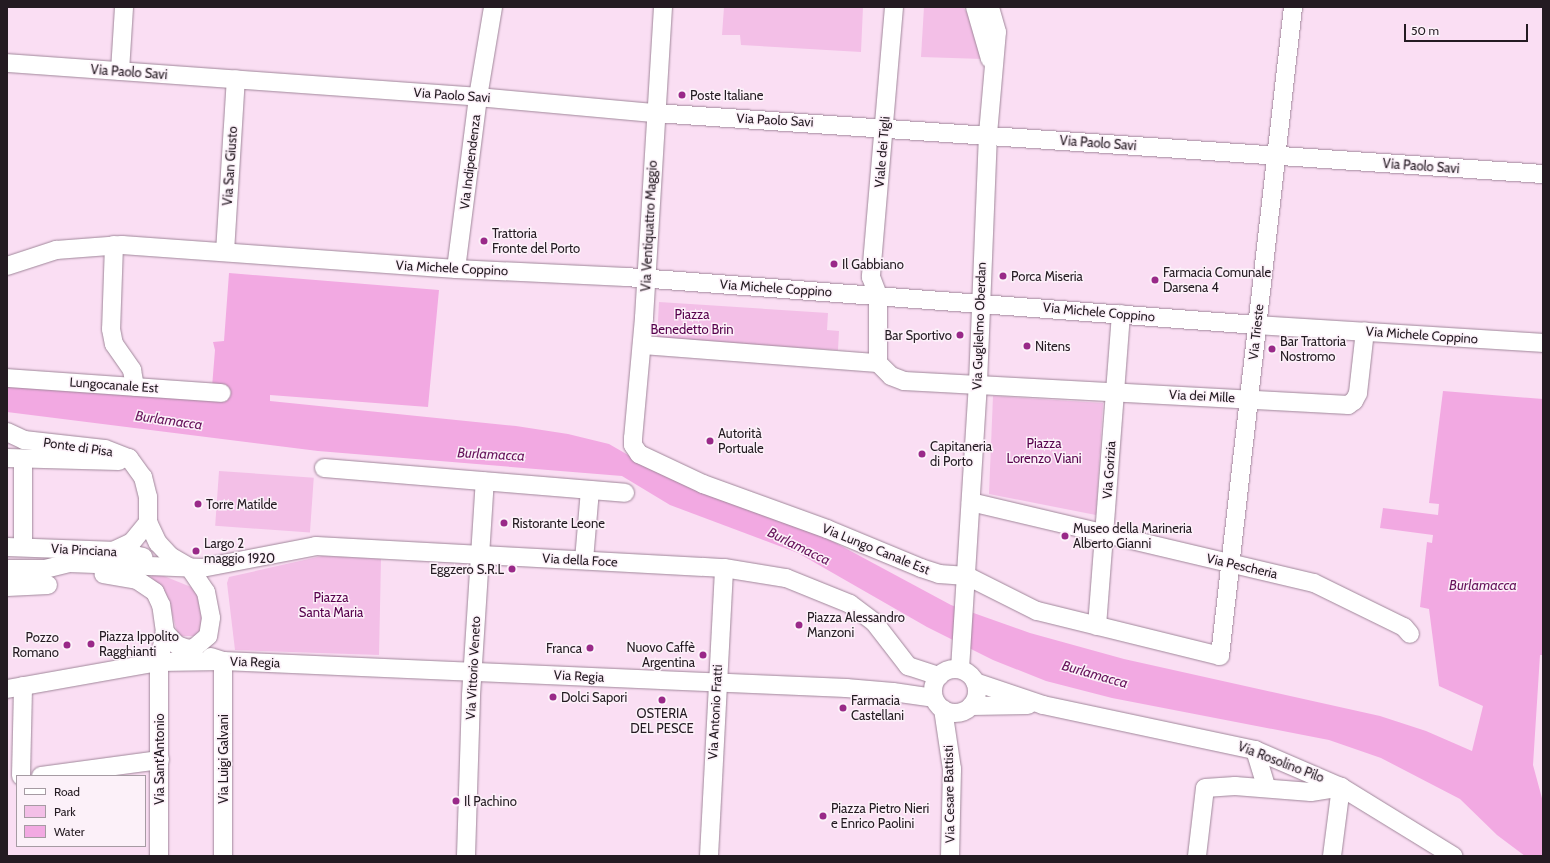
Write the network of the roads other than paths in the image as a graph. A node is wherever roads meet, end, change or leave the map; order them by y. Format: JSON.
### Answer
{"nodes":[{"id":1,"x":124,"y":7,"type":"edge"},
{"id":2,"x":493,"y":7,"type":"edge"},
{"id":3,"x":664,"y":7,"type":"edge"},
{"id":4,"x":894,"y":7,"type":"edge"},
{"id":5,"x":974,"y":7,"type":"edge"},
{"id":6,"x":990,"y":7,"type":"edge"},
{"id":7,"x":1293,"y":7,"type":"edge"},
{"id":8,"x":7,"y":63,"type":"edge"},
{"id":9,"x":120,"y":71,"type":"junction"},
{"id":10,"x":993,"y":71,"type":"junction"},
{"id":11,"x":236,"y":79,"type":"junction"},
{"id":12,"x":478,"y":97,"type":"junction"},
{"id":13,"x":655,"y":113,"type":"junction"},
{"id":14,"x":885,"y":127,"type":"junction"},
{"id":15,"x":988,"y":134,"type":"junction"},
{"id":16,"x":1275,"y":156,"type":"junction"},
{"id":17,"x":1543,"y":174,"type":"edge"},
{"id":18,"x":114,"y":245,"type":"junction"},
{"id":19,"x":225,"y":252,"type":"junction"},
{"id":20,"x":8,"y":266,"type":"edge"},
{"id":21,"x":456,"y":269,"type":"junction"},
{"id":22,"x":646,"y":279,"type":"junction"},
{"id":23,"x":878,"y":295,"type":"junction"},
{"id":24,"x":980,"y":303,"type":"junction"},
{"id":25,"x":1121,"y":314,"type":"junction"},
{"id":26,"x":1257,"y":325,"type":"junction"},
{"id":27,"x":1366,"y":331,"type":"junction"},
{"id":28,"x":1543,"y":343,"type":"edge"},
{"id":29,"x":642,"y":346,"type":"junction"},
{"id":30,"x":878,"y":363,"type":"junction"},
{"id":31,"x":7,"y":378,"type":"edge"},
{"id":32,"x":978,"y":383,"type":"junction"},
{"id":33,"x":135,"y":387,"type":"junction"},
{"id":34,"x":1115,"y":391,"type":"junction"},
{"id":35,"x":221,"y":393,"type":"dead end"},
{"id":36,"x":1248,"y":398,"type":"junction"},
{"id":37,"x":7,"y":432,"type":"edge"},
{"id":38,"x":633,"y":445,"type":"joint"},
{"id":39,"x":15,"y":458,"type":"edge"},
{"id":40,"x":131,"y":461,"type":"junction"},
{"id":41,"x":324,"y":468,"type":"dead end"},
{"id":42,"x":485,"y":481,"type":"junction"},
{"id":43,"x":590,"y":490,"type":"junction"},
{"id":44,"x":625,"y":493,"type":"dead end"},
{"id":45,"x":971,"y":502,"type":"junction"},
{"id":46,"x":148,"y":522,"type":"junction"},
{"id":47,"x":1104,"y":535,"type":"junction"},
{"id":48,"x":15,"y":547,"type":"edge"},
{"id":49,"x":117,"y":551,"type":"junction"},
{"id":50,"x":480,"y":553,"type":"junction"},
{"id":51,"x":584,"y":560,"type":"junction"},
{"id":52,"x":69,"y":563,"type":"junction"},
{"id":53,"x":1230,"y":564,"type":"junction"},
{"id":54,"x":158,"y":565,"type":"junction"},
{"id":55,"x":188,"y":567,"type":"junction"},
{"id":56,"x":724,"y":568,"type":"junction"},
{"id":57,"x":7,"y":569,"type":"edge"},
{"id":58,"x":47,"y":577,"type":"junction"},
{"id":59,"x":967,"y":579,"type":"junction"},
{"id":60,"x":7,"y":587,"type":"edge"},
{"id":61,"x":1096,"y":626,"type":"junction"},
{"id":62,"x":165,"y":632,"type":"junction"},
{"id":63,"x":1410,"y":634,"type":"dead end"},
{"id":64,"x":188,"y":649,"type":"junction"},
{"id":65,"x":1220,"y":656,"type":"joint"},
{"id":66,"x":223,"y":661,"type":"junction"},
{"id":67,"x":159,"y":662,"type":"junction"},
{"id":68,"x":961,"y":663,"type":"junction"},
{"id":69,"x":472,"y":671,"type":"junction"},
{"id":70,"x":939,"y":676,"type":"junction"},
{"id":71,"x":716,"y":682,"type":"junction"},
{"id":72,"x":975,"y":682,"type":"junction"},
{"id":73,"x":15,"y":688,"type":"edge"},
{"id":74,"x":939,"y":704,"type":"junction"},
{"id":75,"x":1043,"y":704,"type":"junction"},
{"id":76,"x":971,"y":706,"type":"junction"},
{"id":77,"x":1255,"y":750,"type":"junction"},
{"id":78,"x":160,"y":760,"type":"junction"},
{"id":79,"x":21,"y":775,"type":"edge"},
{"id":80,"x":48,"y":775,"type":"edge"},
{"id":81,"x":1341,"y":787,"type":"junction"},
{"id":82,"x":1266,"y":788,"type":"junction"},
{"id":83,"x":159,"y":856,"type":"edge"},
{"id":84,"x":223,"y":856,"type":"edge"},
{"id":85,"x":466,"y":856,"type":"edge"},
{"id":86,"x":709,"y":856,"type":"edge"},
{"id":87,"x":950,"y":856,"type":"edge"},
{"id":88,"x":1197,"y":856,"type":"edge"},
{"id":89,"x":1332,"y":856,"type":"edge"},
{"id":90,"x":1453,"y":856,"type":"edge"}],
"edges":[{"from":1,"to":9,"type":"street"},
{"from":2,"to":12,"type":"street","name":"Via Indipendenza"},
{"from":3,"to":13,"type":"street","name":"Via Ventiquattro Maggio"},
{"from":4,"to":14,"type":"street","name":"Viale dei Tigli"},
{"from":5,"to":10,"type":"street","name":"Via Guglielmo Oberdan"},
{"from":6,"to":10,"type":"street","name":"Via Guglielmo Oberdan"},
{"from":7,"to":16,"type":"street","name":"Via Trieste"},
{"from":8,"to":9,"type":"street","name":"Via Paolo Savi"},
{"from":9,"to":11,"type":"street","name":"Via Paolo Savi"},
{"from":10,"to":15,"type":"street","name":"Via Guglielmo Oberdan"},
{"from":11,"to":12,"type":"street","name":"Via Paolo Savi"},
{"from":11,"to":19,"type":"street","name":"Via San Giusto"},
{"from":12,"to":13,"type":"street","name":"Via Paolo Savi"},
{"from":12,"to":21,"type":"street","name":"Via Indipendenza"},
{"from":13,"to":14,"type":"street","name":"Via Paolo Savi"},
{"from":13,"to":22,"type":"street","name":"Via Ventiquattro Maggio"},
{"from":14,"to":15,"type":"street","name":"Via Paolo Savi"},
{"from":14,"to":23,"type":"street","name":"Viale dei Tigli"},
{"from":15,"to":16,"type":"street","name":"Via Paolo Savi"},
{"from":15,"to":24,"type":"street","name":"Via Guglielmo Oberdan"},
{"from":16,"to":17,"type":"street","name":"Via Paolo Savi"},
{"from":16,"to":26,"type":"street","name":"Via Trieste"},
{"from":18,"to":19,"type":"street","name":"Via Michele Coppino"},
{"from":18,"to":20,"type":"street","name":"Via Michele Coppino"},
{"from":18,"to":33,"type":"street"},
{"from":19,"to":21,"type":"street","name":"Via Michele Coppino"},
{"from":21,"to":22,"type":"street","name":"Via Michele Coppino"},
{"from":22,"to":23,"type":"street","name":"Via Michele Coppino"},
{"from":22,"to":29,"type":"street","name":"Via Ventiquattro Maggio"},
{"from":23,"to":24,"type":"street","name":"Via Michele Coppino"},
{"from":23,"to":30,"type":"street"},
{"from":24,"to":25,"type":"street","name":"Via Michele Coppino"},
{"from":24,"to":32,"type":"street","name":"Via Guglielmo Oberdan"},
{"from":25,"to":26,"type":"street","name":"Via Michele Coppino"},
{"from":25,"to":34,"type":"street","name":"Via Gorizia"},
{"from":26,"to":27,"type":"street","name":"Via Michele Coppino"},
{"from":26,"to":36,"type":"street","name":"Via Trieste"},
{"from":27,"to":28,"type":"street","name":"Via Michele Coppino"},
{"from":27,"to":36,"type":"street","name":"Via dei Mille"},
{"from":29,"to":30,"type":"street"},
{"from":29,"to":38,"type":"street","name":"Via Ventiquattro Maggio"},
{"from":30,"to":32,"type":"street","name":"Via dei Mille"},
{"from":31,"to":33,"type":"street","name":"Lungocanale Est"},
{"from":32,"to":34,"type":"street","name":"Via dei Mille"},
{"from":32,"to":45,"type":"street","name":"Via Guglielmo Oberdan"},
{"from":33,"to":35,"type":"street","name":"Lungocanale Est"},
{"from":34,"to":36,"type":"street","name":"Via dei Mille"},
{"from":34,"to":47,"type":"street","name":"Via Gorizia"},
{"from":36,"to":53,"type":"street","name":"Via Trieste"},
{"from":37,"to":40,"type":"street","name":"Ponte di Pisa"},
{"from":38,"to":59,"type":"street","name":"Via Lungo Canale Est"},
{"from":39,"to":40,"type":"street"},
{"from":39,"to":48,"type":"street"},
{"from":40,"to":46,"type":"street","name":"Ponte di Pisa"},
{"from":41,"to":42,"type":"street"},
{"from":42,"to":43,"type":"street"},
{"from":42,"to":50,"type":"street","name":"Via Vittorio Veneto"},
{"from":43,"to":44,"type":"street"},
{"from":43,"to":51,"type":"street"},
{"from":45,"to":47,"type":"street","name":"Via Pescheria"},
{"from":45,"to":59,"type":"street","name":"Via Guglielmo Oberdan"},
{"from":46,"to":49,"type":"street"},
{"from":46,"to":55,"type":"street"},
{"from":47,"to":53,"type":"street","name":"Via Pescheria"},
{"from":47,"to":61,"type":"street","name":"Via Gorizia"},
{"from":48,"to":49,"type":"street","name":"Via Pinciana"},
{"from":49,"to":52,"type":"street"},
{"from":49,"to":54,"type":"street","name":"Via Pinciana"},
{"from":50,"to":51,"type":"street","name":"Via della Foce"},
{"from":50,"to":55,"type":"street","name":"Via della Foce"},
{"from":50,"to":69,"type":"street","name":"Via Vittorio Veneto"},
{"from":51,"to":56,"type":"street","name":"Via della Foce"},
{"from":52,"to":54,"type":"street","name":"Via della Foce"},
{"from":52,"to":58,"type":"street"},
{"from":53,"to":63,"type":"street","name":"Via Pescheria"},
{"from":53,"to":65,"type":"street","name":"Via Trieste"},
{"from":54,"to":55,"type":"street","name":"Via della Foce"},
{"from":55,"to":64,"type":"street"},
{"from":56,"to":70,"type":"street","name":"Via della Foce"},
{"from":56,"to":71,"type":"street","name":"Via Antonio Fratti"},
{"from":57,"to":58,"type":"street"},
{"from":58,"to":60,"type":"street"},
{"from":58,"to":62,"type":"street"},
{"from":59,"to":61,"type":"street","name":"Via Lungo Canale Est"},
{"from":59,"to":68,"type":"street","name":"Via Guglielmo Oberdan"},
{"from":61,"to":65,"type":"street","name":"Via Lungo Canale Est"},
{"from":62,"to":64,"type":"street"},
{"from":62,"to":67,"type":"street"},
{"from":64,"to":66,"type":"street","name":"Via Regia"},
{"from":66,"to":67,"type":"street","name":"Via Regia"},
{"from":66,"to":69,"type":"street","name":"Via Regia"},
{"from":66,"to":84,"type":"street","name":"Via Luigi Galvani"},
{"from":67,"to":73,"type":"street","name":"Via Regia"},
{"from":67,"to":78,"type":"street","name":"Via Sant'Antonio"},
{"from":68,"to":70,"type":"street"},
{"from":68,"to":72,"type":"street"},
{"from":69,"to":71,"type":"street","name":"Via Regia"},
{"from":69,"to":85,"type":"street","name":"Via Vittorio Veneto"},
{"from":70,"to":74,"type":"street"},
{"from":71,"to":74,"type":"street","name":"Via Regia"},
{"from":71,"to":86,"type":"street","name":"Via Antonio Fratti"},
{"from":72,"to":75,"type":"street","name":"Via Rosolino Pilo"},
{"from":72,"to":76,"type":"street"},
{"from":73,"to":79,"type":"street"},
{"from":74,"to":76,"type":"street"},
{"from":74,"to":87,"type":"street","name":"Via Cesare Battisti"},
{"from":75,"to":76,"type":"street","name":"Via Rosolino Pilo"},
{"from":75,"to":77,"type":"street","name":"Via Rosolino Pilo"},
{"from":77,"to":81,"type":"street","name":"Via Rosolino Pilo"},
{"from":77,"to":82,"type":"street"},
{"from":78,"to":80,"type":"street"},
{"from":78,"to":83,"type":"street","name":"Via Sant'Antonio"},
{"from":81,"to":82,"type":"street"},
{"from":81,"to":89,"type":"street"},
{"from":81,"to":90,"type":"street","name":"Via Rosolino Pilo"},
{"from":82,"to":88,"type":"street"}]}
